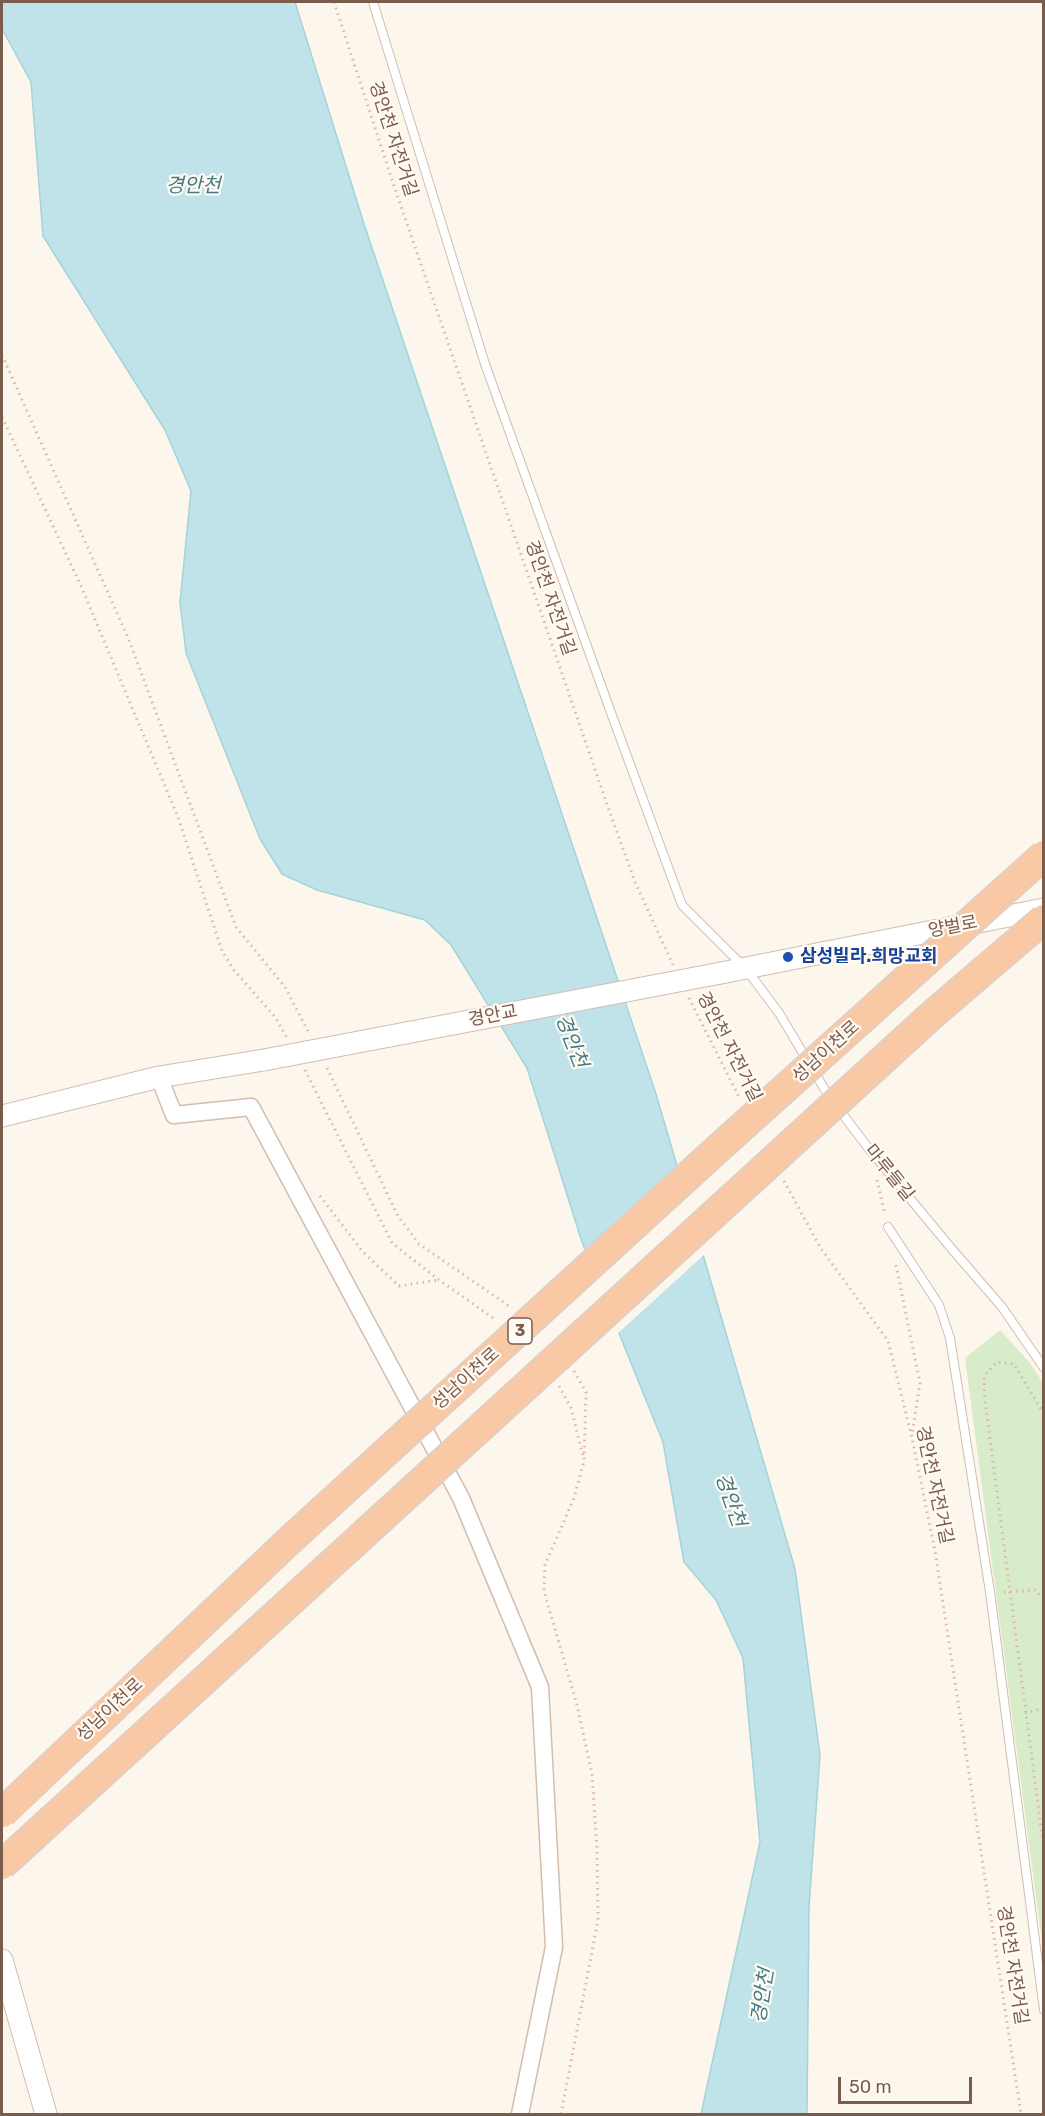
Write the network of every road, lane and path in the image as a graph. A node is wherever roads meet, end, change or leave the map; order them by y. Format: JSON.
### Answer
{"nodes":[{"id":1,"x":334,"y":2,"type":"edge"},
{"id":2,"x":373,"y":2,"type":"edge"},
{"id":3,"x":2,"y":355,"type":"edge"},
{"id":4,"x":2,"y":417,"type":"edge"},
{"id":5,"x":1044,"y":855,"type":"edge"},
{"id":6,"x":1044,"y":909,"type":"edge"},
{"id":7,"x":1044,"y":919,"type":"edge"},
{"id":8,"x":674,"y":966,"type":"dead end"},
{"id":9,"x":746,"y":969,"type":"junction"},
{"id":10,"x":721,"y":973,"type":"joint"},
{"id":11,"x":688,"y":997,"type":"dead end"},
{"id":12,"x":311,"y":1037,"type":"dead end"},
{"id":13,"x":292,"y":1047,"type":"dead end"},
{"id":14,"x":303,"y":1066,"type":"dead end"},
{"id":15,"x":327,"y":1068,"type":"dead end"},
{"id":16,"x":159,"y":1077,"type":"junction"},
{"id":17,"x":742,"y":1101,"type":"dead end"},
{"id":18,"x":2,"y":1116,"type":"edge"},
{"id":19,"x":869,"y":1149,"type":"junction"},
{"id":20,"x":781,"y":1174,"type":"dead end"},
{"id":21,"x":314,"y":1189,"type":"dead end"},
{"id":22,"x":888,"y":1227,"type":"joint"},
{"id":23,"x":895,"y":1260,"type":"dead end"},
{"id":24,"x":439,"y":1280,"type":"junction"},
{"id":25,"x":514,"y":1310,"type":"dead end"},
{"id":26,"x":503,"y":1325,"type":"dead end"},
{"id":27,"x":569,"y":1365,"type":"dead end"},
{"id":28,"x":1044,"y":1368,"type":"edge"},
{"id":29,"x":556,"y":1379,"type":"dead end"},
{"id":30,"x":1044,"y":1414,"type":"edge"},
{"id":31,"x":912,"y":1438,"type":"junction"},
{"id":32,"x":584,"y":1461,"type":"junction"},
{"id":33,"x":1010,"y":1591,"type":"junction"},
{"id":34,"x":990,"y":1592,"type":"junction"},
{"id":35,"x":1044,"y":1598,"type":"edge"},
{"id":36,"x":1044,"y":1708,"type":"edge"},
{"id":37,"x":1025,"y":1713,"type":"junction"},
{"id":38,"x":2,"y":1813,"type":"edge"},
{"id":39,"x":1044,"y":1850,"type":"edge"},
{"id":40,"x":2,"y":1865,"type":"edge"},
{"id":41,"x":2,"y":1960,"type":"edge"},
{"id":42,"x":1044,"y":2010,"type":"edge"},
{"id":43,"x":46,"y":2115,"type":"edge"},
{"id":44,"x":520,"y":2115,"type":"edge"},
{"id":45,"x":561,"y":2115,"type":"edge"},
{"id":46,"x":1021,"y":2115,"type":"edge"}],
"edges":[{"from":1,"to":8,"type":"path","name":"경안천 자전거길"},
{"from":2,"to":9,"type":"lane","name":"마루들길"},
{"from":3,"to":12,"type":"path"},
{"from":4,"to":13,"type":"path"},
{"from":5,"to":38,"type":"highway","name":"성남이천로","number":"3","bridge":true},
{"from":6,"to":9,"type":"street","name":"양벌로"},
{"from":7,"to":40,"type":"highway","bridge":true},
{"from":9,"to":10,"type":"street","name":"양벌로"},
{"from":9,"to":19,"type":"lane","name":"마루들길"},
{"from":10,"to":16,"type":"street","name":"경안교","bridge":true},
{"from":11,"to":17,"type":"path","name":"경안천 자전거길"},
{"from":14,"to":24,"type":"path"},
{"from":15,"to":25,"type":"path"},
{"from":16,"to":18,"type":"street","name":"경안교"},
{"from":16,"to":44,"type":"street"},
{"from":19,"to":22,"type":"path"},
{"from":19,"to":28,"type":"lane","name":"마루들길"},
{"from":20,"to":31,"type":"path","name":"경안천 자전거길"},
{"from":21,"to":24,"type":"path"},
{"from":22,"to":34,"type":"lane"},
{"from":23,"to":31,"type":"path"},
{"from":24,"to":26,"type":"path"},
{"from":27,"to":32,"type":"path"},
{"from":29,"to":32,"type":"path"},
{"from":30,"to":33,"type":"path"},
{"from":31,"to":46,"type":"path","name":"경안천 자전거길"},
{"from":32,"to":45,"type":"path"},
{"from":33,"to":34,"type":"path"},
{"from":33,"to":35,"type":"path"},
{"from":33,"to":37,"type":"path"},
{"from":34,"to":42,"type":"lane"},
{"from":36,"to":37,"type":"path"},
{"from":37,"to":39,"type":"path"},
{"from":41,"to":43,"type":"street"}]}
